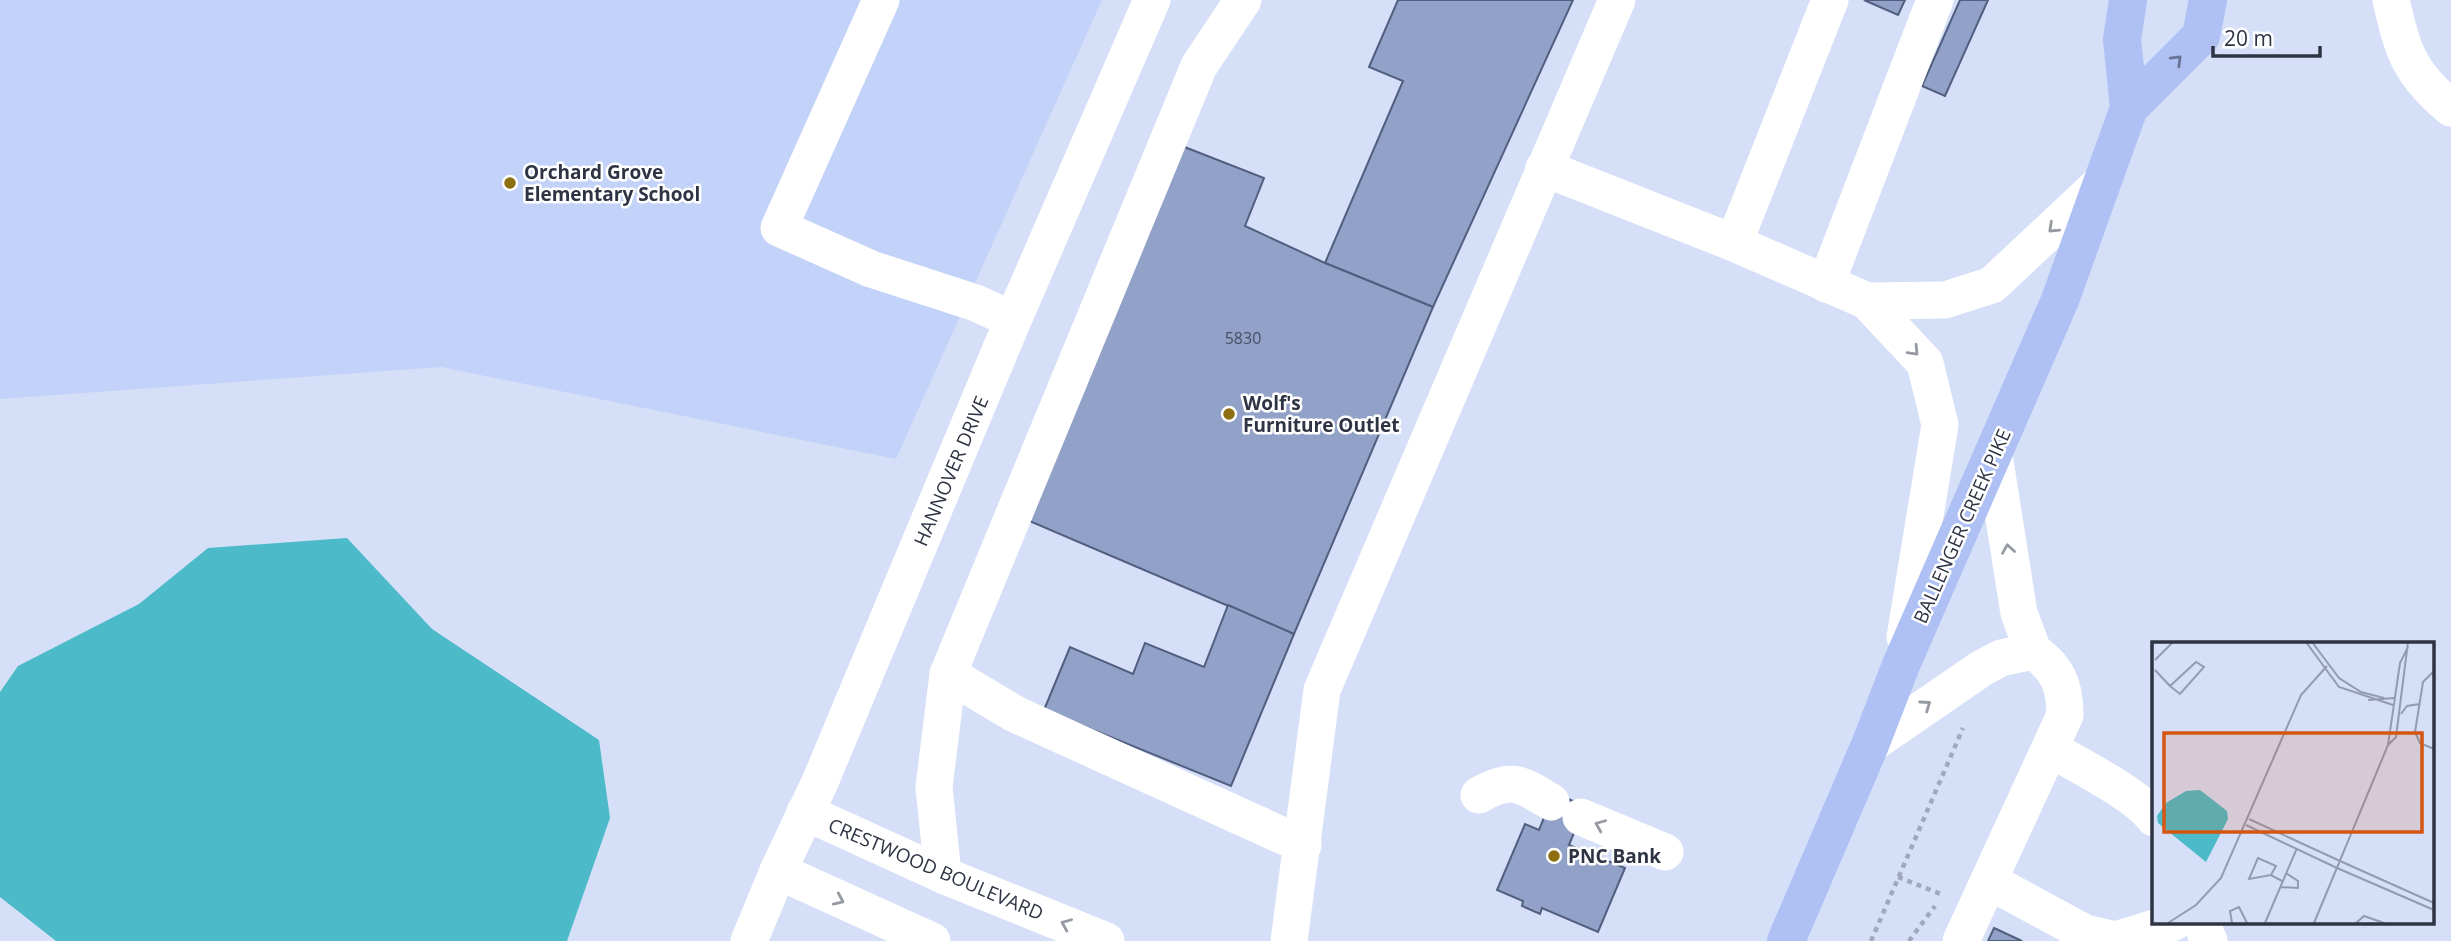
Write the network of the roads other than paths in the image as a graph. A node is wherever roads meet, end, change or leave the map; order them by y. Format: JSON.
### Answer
{"nodes":[{"id":1,"x":881,"y":0,"type":"edge"},
{"id":2,"x":1152,"y":0,"type":"edge"},
{"id":3,"x":1243,"y":0,"type":"edge"},
{"id":4,"x":1617,"y":0,"type":"edge"},
{"id":5,"x":1829,"y":0,"type":"edge"},
{"id":6,"x":1935,"y":0,"type":"edge"},
{"id":7,"x":2128,"y":0,"type":"edge"},
{"id":8,"x":2208,"y":0,"type":"edge"},
{"id":9,"x":2391,"y":0,"type":"edge"},
{"id":10,"x":2129,"y":107,"type":"junction"},
{"id":11,"x":2451,"y":108,"type":"edge"},
{"id":12,"x":1544,"y":168,"type":"junction"},
{"id":13,"x":2103,"y":181,"type":"junction"},
{"id":14,"x":1734,"y":243,"type":"junction"},
{"id":15,"x":1826,"y":284,"type":"junction"},
{"id":16,"x":1867,"y":302,"type":"junction"},
{"id":17,"x":1013,"y":320,"type":"junction"},
{"id":18,"x":1994,"y":455,"type":"junction"},
{"id":19,"x":2033,"y":651,"type":"junction"},
{"id":20,"x":1900,"y":666,"type":"junction"},
{"id":21,"x":948,"y":674,"type":"junction"},
{"id":22,"x":1870,"y":745,"type":"junction"},
{"id":23,"x":2051,"y":749,"type":"junction"},
{"id":24,"x":1479,"y":794,"type":"dead end"},
{"id":25,"x":805,"y":812,"type":"junction"},
{"id":26,"x":2152,"y":815,"type":"edge"},
{"id":27,"x":1303,"y":845,"type":"junction"},
{"id":28,"x":1665,"y":852,"type":"dead end"},
{"id":29,"x":778,"y":871,"type":"junction"},
{"id":30,"x":943,"y":875,"type":"junction"},
{"id":31,"x":1989,"y":881,"type":"junction"},
{"id":32,"x":2171,"y":923,"type":"edge"},
{"id":33,"x":2201,"y":923,"type":"edge"},
{"id":34,"x":2070,"y":934,"type":"edge"},
{"id":35,"x":749,"y":941,"type":"edge"},
{"id":36,"x":932,"y":941,"type":"edge"},
{"id":37,"x":1107,"y":941,"type":"edge"},
{"id":38,"x":1289,"y":941,"type":"edge"},
{"id":39,"x":1786,"y":941,"type":"edge"},
{"id":40,"x":1961,"y":941,"type":"edge"},
{"id":41,"x":2209,"y":941,"type":"edge"}],
"edges":[{"from":1,"to":17,"type":"street"},
{"from":2,"to":17,"type":"street","name":"HANNOVER DRIVE"},
{"from":3,"to":21,"type":"street"},
{"from":4,"to":12,"type":"street"},
{"from":5,"to":14,"type":"street"},
{"from":6,"to":15,"type":"street"},
{"from":7,"to":10,"type":"main road","name":"BALLENGER CREEK PIKE"},
{"from":10,"to":8,"type":"main road","name":"BALLENGER CREEK PIKE","one_way":true},
{"from":9,"to":11,"type":"street"},
{"from":10,"to":13,"type":"main road","name":"BALLENGER CREEK PIKE"},
{"from":12,"to":14,"type":"street"},
{"from":12,"to":27,"type":"street"},
{"from":13,"to":16,"type":"street","one_way":true},
{"from":13,"to":18,"type":"main road","name":"BALLENGER CREEK PIKE"},
{"from":14,"to":15,"type":"street"},
{"from":15,"to":16,"type":"street"},
{"from":16,"to":20,"type":"street","one_way":true},
{"from":17,"to":25,"type":"street","name":"HANNOVER DRIVE"},
{"from":19,"to":18,"type":"street","one_way":true},
{"from":18,"to":20,"type":"main road","name":"BALLENGER CREEK PIKE"},
{"from":22,"to":19,"type":"street","one_way":true},
{"from":19,"to":23,"type":"street"},
{"from":20,"to":22,"type":"main road","name":"BALLENGER CREEK PIKE"},
{"from":21,"to":27,"type":"street"},
{"from":21,"to":30,"type":"street"},
{"from":22,"to":39,"type":"main road","name":"BALLENGER CREEK PIKE"},
{"from":23,"to":26,"type":"street"},
{"from":23,"to":31,"type":"street"},
{"from":28,"to":24,"type":"street","one_way":true},
{"from":25,"to":29,"type":"street","name":"HANNOVER DRIVE"},
{"from":25,"to":30,"type":"street","name":"CRESTWOOD BOULEVARD"},
{"from":27,"to":38,"type":"street"},
{"from":29,"to":35,"type":"street","name":"HANNOVER DRIVE"},
{"from":29,"to":36,"type":"street","one_way":true},
{"from":37,"to":30,"type":"street","name":"CRESTWOOD BOULEVARD","one_way":true},
{"from":31,"to":34,"type":"street"},
{"from":31,"to":40,"type":"street"},
{"from":32,"to":34,"type":"street"},
{"from":33,"to":41,"type":"street"}]}
